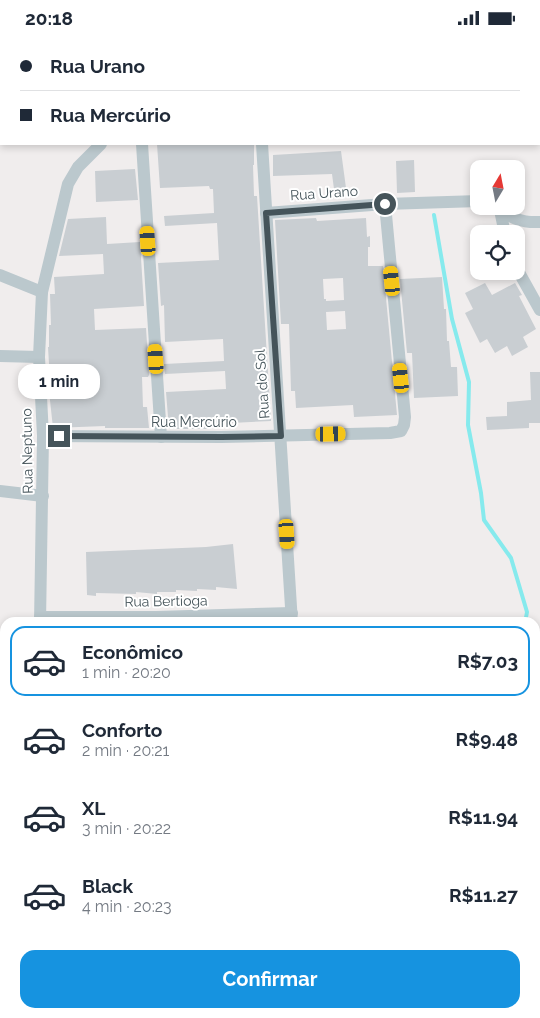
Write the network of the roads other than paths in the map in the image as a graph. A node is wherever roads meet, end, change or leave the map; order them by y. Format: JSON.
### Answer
{"nodes":[{"id":1,"x":100,"y":145,"type":"edge"},
{"id":2,"x":142,"y":145,"type":"edge"},
{"id":3,"x":262,"y":145,"type":"edge"},
{"id":4,"x":470,"y":201,"type":"edge"},
{"id":5,"x":385,"y":204,"type":"junction"},
{"id":6,"x":266,"y":213,"type":"junction"},
{"id":7,"x":509,"y":215,"type":"edge"},
{"id":8,"x":540,"y":222,"type":"edge"},
{"id":9,"x":0,"y":275,"type":"edge"},
{"id":10,"x":523,"y":280,"type":"edge"},
{"id":11,"x":42,"y":292,"type":"junction"},
{"id":12,"x":540,"y":310,"type":"edge"},
{"id":13,"x":0,"y":356,"type":"edge"},
{"id":14,"x":40,"y":357,"type":"junction"},
{"id":15,"x":43,"y":436,"type":"junction"},
{"id":16,"x":281,"y":436,"type":"junction"},
{"id":17,"x":161,"y":437,"type":"junction"},
{"id":18,"x":0,"y":491,"type":"edge"},
{"id":19,"x":43,"y":496,"type":"junction"},
{"id":20,"x":40,"y":617,"type":"edge"},
{"id":21,"x":292,"y":617,"type":"edge"}],
"edges":[{"from":1,"to":11,"type":"street","name":"Rua Neptuno"},
{"from":2,"to":17,"type":"street"},
{"from":3,"to":6,"type":"street","name":"Rua do Sol"},
{"from":4,"to":5,"type":"street","name":"Rua Urano"},
{"from":5,"to":6,"type":"street","name":"Rua Urano"},
{"from":5,"to":16,"type":"street","name":"Rua Mercúrio"},
{"from":6,"to":16,"type":"street","name":"Rua do Sol"},
{"from":7,"to":8,"type":"street"},
{"from":9,"to":11,"type":"street"},
{"from":10,"to":12,"type":"street"},
{"from":11,"to":14,"type":"street","name":"Rua Neptuno"},
{"from":13,"to":14,"type":"street"},
{"from":14,"to":15,"type":"street","name":"Rua Neptuno"},
{"from":15,"to":17,"type":"street","name":"Rua Mercúrio"},
{"from":15,"to":19,"type":"street","name":"Rua Neptuno"},
{"from":16,"to":17,"type":"street","name":"Rua Mercúrio"},
{"from":16,"to":21,"type":"street","name":"Rua do Sol"},
{"from":18,"to":19,"type":"street"},
{"from":19,"to":20,"type":"street","name":"Rua Neptuno"}]}
